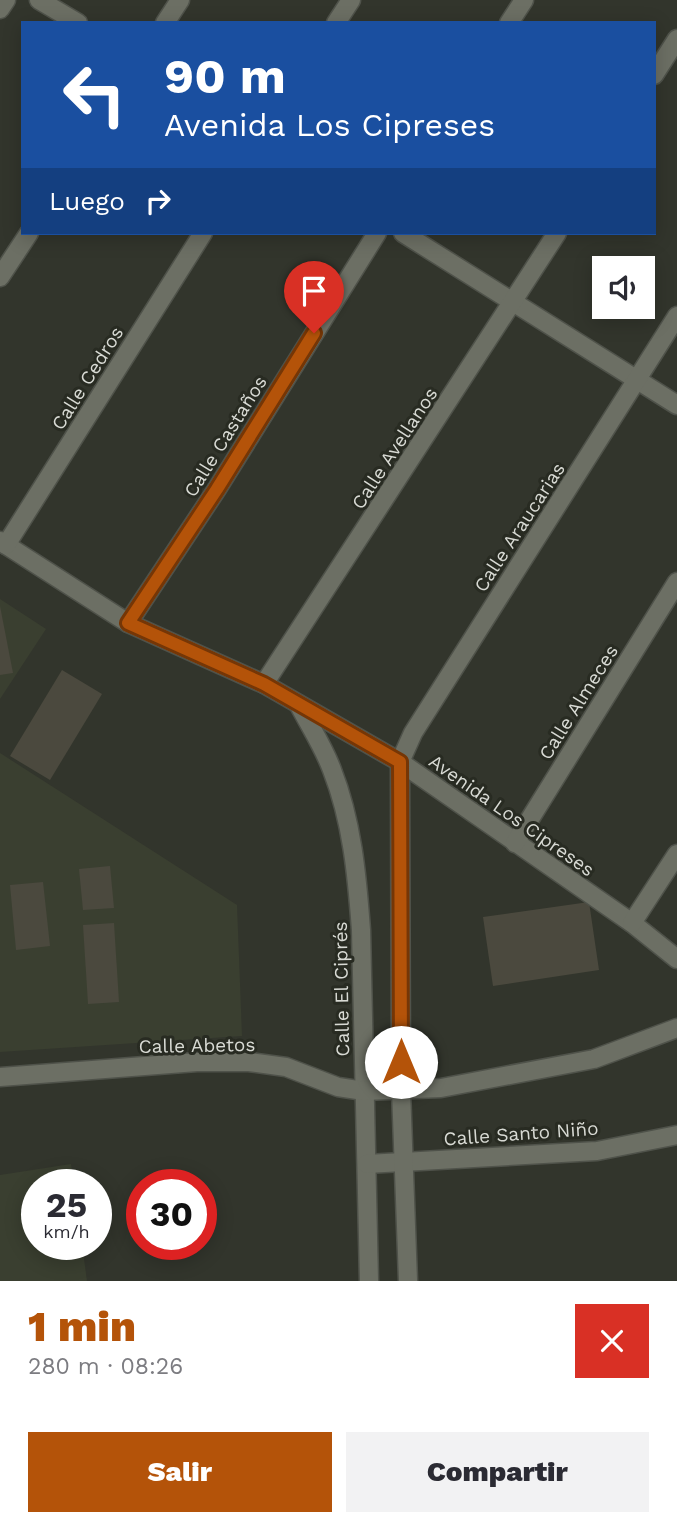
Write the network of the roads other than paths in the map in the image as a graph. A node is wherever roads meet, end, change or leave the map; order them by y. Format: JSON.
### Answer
{"nodes":[{"id":1,"x":6,"y":0,"type":"edge"},
{"id":2,"x":39,"y":0,"type":"edge"},
{"id":3,"x":180,"y":0,"type":"edge"},
{"id":4,"x":351,"y":0,"type":"edge"},
{"id":5,"x":524,"y":0,"type":"edge"},
{"id":6,"x":0,"y":9,"type":"edge"},
{"id":7,"x":75,"y":21,"type":"edge"},
{"id":8,"x":166,"y":21,"type":"edge"},
{"id":9,"x":337,"y":21,"type":"edge"},
{"id":10,"x":510,"y":21,"type":"edge"},
{"id":11,"x":677,"y":39,"type":"edge"},
{"id":12,"x":656,"y":72,"type":"edge"},
{"id":13,"x":28,"y":235,"type":"edge"},
{"id":14,"x":202,"y":235,"type":"edge"},
{"id":15,"x":376,"y":235,"type":"edge"},
{"id":16,"x":406,"y":235,"type":"edge"},
{"id":17,"x":556,"y":235,"type":"edge"},
{"id":18,"x":0,"y":277,"type":"edge"},
{"id":19,"x":513,"y":303,"type":"junction"},
{"id":20,"x":677,"y":316,"type":"edge"},
{"id":21,"x":638,"y":381,"type":"junction"},
{"id":22,"x":677,"y":405,"type":"edge"},
{"id":23,"x":3,"y":543,"type":"edge"},
{"id":24,"x":677,"y":582,"type":"edge"},
{"id":25,"x":128,"y":623,"type":"junction"},
{"id":26,"x":264,"y":684,"type":"junction"},
{"id":27,"x":300,"y":707,"type":"junction"},
{"id":28,"x":400,"y":762,"type":"junction"},
{"id":29,"x":515,"y":843,"type":"junction"},
{"id":30,"x":677,"y":854,"type":"edge"},
{"id":31,"x":632,"y":923,"type":"junction"},
{"id":32,"x":677,"y":959,"type":"edge"},
{"id":33,"x":677,"y":1028,"type":"edge"},
{"id":34,"x":0,"y":1077,"type":"edge"},
{"id":35,"x":401,"y":1090,"type":"junction"},
{"id":36,"x":364,"y":1091,"type":"junction"},
{"id":37,"x":677,"y":1135,"type":"edge"},
{"id":38,"x":404,"y":1162,"type":"junction"},
{"id":39,"x":367,"y":1164,"type":"junction"},
{"id":40,"x":369,"y":1281,"type":"edge"},
{"id":41,"x":408,"y":1281,"type":"edge"}],
"edges":[{"from":1,"to":6,"type":"street"},
{"from":2,"to":7,"type":"street"},
{"from":3,"to":8,"type":"street"},
{"from":4,"to":9,"type":"street"},
{"from":5,"to":10,"type":"street"},
{"from":11,"to":12,"type":"street"},
{"from":13,"to":18,"type":"street"},
{"from":14,"to":23,"type":"street","name":"Calle Cedros"},
{"from":15,"to":25,"type":"street","name":"Calle Castaños"},
{"from":16,"to":19,"type":"street"},
{"from":17,"to":19,"type":"street","name":"Calle Avellanos"},
{"from":19,"to":21,"type":"street"},
{"from":19,"to":26,"type":"street","name":"Calle Avellanos"},
{"from":20,"to":21,"type":"street","name":"Calle Araucarias"},
{"from":21,"to":22,"type":"street"},
{"from":21,"to":28,"type":"street","name":"Calle Araucarias"},
{"from":23,"to":25,"type":"street","name":"Avenida Los Cipreses"},
{"from":24,"to":29,"type":"street","name":"Calle Almeces"},
{"from":25,"to":26,"type":"street","name":"Avenida Los Cipreses"},
{"from":26,"to":27,"type":"street","name":"Avenida Los Cipreses"},
{"from":27,"to":28,"type":"street","name":"Avenida Los Cipreses"},
{"from":27,"to":36,"type":"street","name":"Calle El Ciprés"},
{"from":28,"to":29,"type":"street","name":"Avenida Los Cipreses"},
{"from":28,"to":35,"type":"street"},
{"from":29,"to":31,"type":"street","name":"Avenida Los Cipreses"},
{"from":30,"to":31,"type":"street"},
{"from":31,"to":32,"type":"street","name":"Avenida Los Cipreses"},
{"from":33,"to":35,"type":"street","name":"Calle Abetos"},
{"from":34,"to":36,"type":"street","name":"Calle Abetos"},
{"from":35,"to":36,"type":"street","name":"Calle Abetos"},
{"from":35,"to":38,"type":"street"},
{"from":36,"to":39,"type":"street","name":"Calle El Ciprés"},
{"from":37,"to":38,"type":"street","name":"Calle Santo Niño"},
{"from":38,"to":39,"type":"street","name":"Calle Santo Niño"},
{"from":38,"to":41,"type":"street"},
{"from":39,"to":40,"type":"street","name":"Calle El Ciprés"}]}
